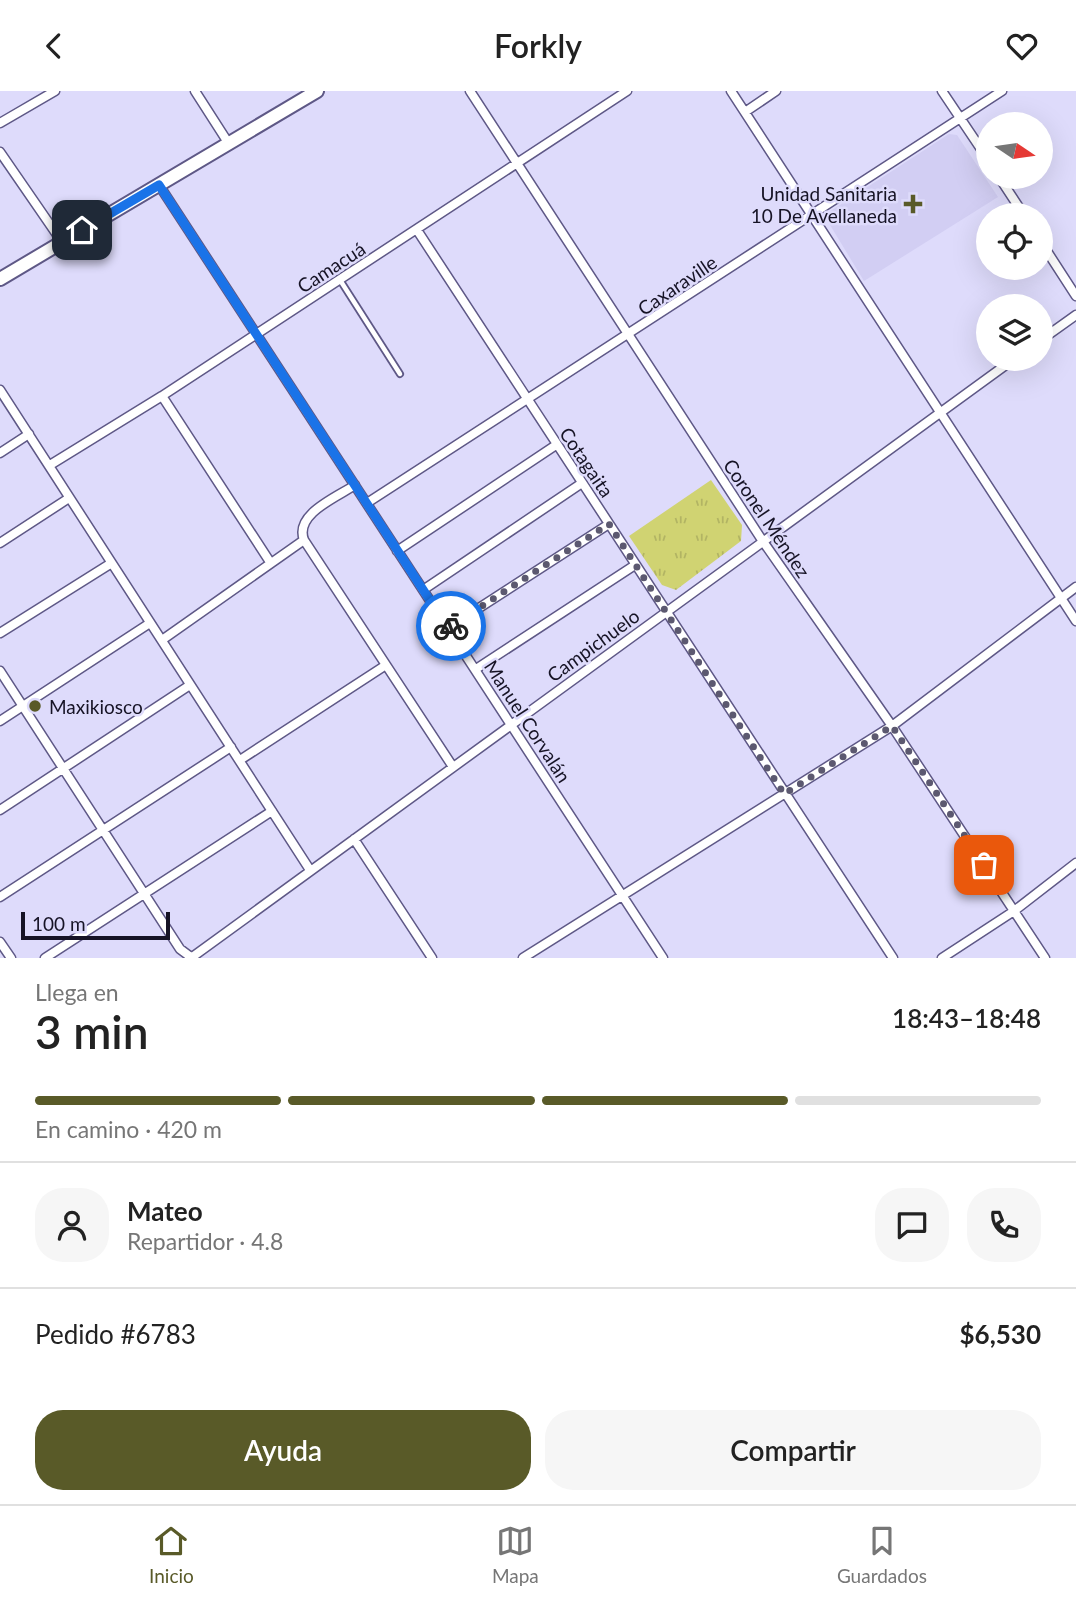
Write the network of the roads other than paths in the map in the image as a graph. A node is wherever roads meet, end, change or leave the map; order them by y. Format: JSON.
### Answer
{"nodes":[{"id":1,"x":55,"y":91,"type":"edge"},
{"id":2,"x":195,"y":91,"type":"edge"},
{"id":3,"x":317,"y":91,"type":"edge"},
{"id":4,"x":470,"y":91,"type":"edge"},
{"id":5,"x":627,"y":91,"type":"edge"},
{"id":6,"x":731,"y":91,"type":"edge"},
{"id":7,"x":776,"y":91,"type":"edge"},
{"id":8,"x":942,"y":91,"type":"edge"},
{"id":9,"x":1003,"y":91,"type":"edge"},
{"id":10,"x":745,"y":112,"type":"junction"},
{"id":11,"x":960,"y":118,"type":"junction"},
{"id":12,"x":0,"y":123,"type":"edge"},
{"id":13,"x":976,"y":142,"type":"edge"},
{"id":14,"x":229,"y":144,"type":"junction"},
{"id":15,"x":0,"y":152,"type":"edge"},
{"id":16,"x":517,"y":163,"type":"junction"},
{"id":17,"x":159,"y":185,"type":"junction"},
{"id":18,"x":812,"y":213,"type":"junction"},
{"id":19,"x":417,"y":230,"type":"junction"},
{"id":20,"x":62,"y":242,"type":"junction"},
{"id":21,"x":1053,"y":261,"type":"edge"},
{"id":22,"x":0,"y":279,"type":"edge"},
{"id":23,"x":340,"y":280,"type":"junction"},
{"id":24,"x":1076,"y":296,"type":"edge"},
{"id":25,"x":1076,"y":315,"type":"edge"},
{"id":26,"x":1053,"y":331,"type":"edge"},
{"id":27,"x":256,"y":334,"type":"junction"},
{"id":28,"x":628,"y":336,"type":"junction"},
{"id":29,"x":997,"y":371,"type":"edge"},
{"id":30,"x":400,"y":373,"type":"dead end"},
{"id":31,"x":0,"y":390,"type":"edge"},
{"id":32,"x":162,"y":396,"type":"junction"},
{"id":33,"x":527,"y":399,"type":"junction"},
{"id":34,"x":938,"y":412,"type":"junction"},
{"id":35,"x":29,"y":434,"type":"junction"},
{"id":36,"x":556,"y":445,"type":"junction"},
{"id":37,"x":0,"y":453,"type":"edge"},
{"id":38,"x":50,"y":465,"type":"junction"},
{"id":39,"x":582,"y":483,"type":"junction"},
{"id":40,"x":355,"y":485,"type":"junction"},
{"id":41,"x":69,"y":498,"type":"junction"},
{"id":42,"x":367,"y":503,"type":"junction"},
{"id":43,"x":609,"y":524,"type":"junction"},
{"id":44,"x":304,"y":540,"type":"junction"},
{"id":45,"x":762,"y":540,"type":"junction"},
{"id":46,"x":0,"y":543,"type":"edge"},
{"id":47,"x":397,"y":551,"type":"junction"},
{"id":48,"x":270,"y":562,"type":"junction"},
{"id":49,"x":110,"y":564,"type":"junction"},
{"id":50,"x":635,"y":565,"type":"junction"},
{"id":51,"x":1076,"y":587,"type":"edge"},
{"id":52,"x":423,"y":590,"type":"junction"},
{"id":53,"x":1061,"y":598,"type":"junction"},
{"id":54,"x":666,"y":611,"type":"junction"},
{"id":55,"x":1076,"y":621,"type":"edge"},
{"id":56,"x":150,"y":623,"type":"junction"},
{"id":57,"x":448,"y":628,"type":"junction"},
{"id":58,"x":0,"y":633,"type":"edge"},
{"id":59,"x":162,"y":640,"type":"junction"},
{"id":60,"x":386,"y":665,"type":"junction"},
{"id":61,"x":476,"y":669,"type":"junction"},
{"id":62,"x":0,"y":671,"type":"edge"},
{"id":63,"x":190,"y":685,"type":"junction"},
{"id":64,"x":23,"y":706,"type":"junction"},
{"id":65,"x":0,"y":721,"type":"edge"},
{"id":66,"x":510,"y":725,"type":"junction"},
{"id":67,"x":892,"y":726,"type":"junction"},
{"id":68,"x":231,"y":747,"type":"junction"},
{"id":69,"x":240,"y":760,"type":"junction"},
{"id":70,"x":453,"y":767,"type":"junction"},
{"id":71,"x":63,"y":769,"type":"junction"},
{"id":72,"x":784,"y":794,"type":"junction"},
{"id":73,"x":0,"y":810,"type":"edge"},
{"id":74,"x":272,"y":811,"type":"junction"},
{"id":75,"x":104,"y":830,"type":"junction"},
{"id":76,"x":354,"y":839,"type":"junction"},
{"id":77,"x":1076,"y":863,"type":"edge"},
{"id":78,"x":310,"y":870,"type":"junction"},
{"id":79,"x":144,"y":893,"type":"junction"},
{"id":80,"x":622,"y":895,"type":"junction"},
{"id":81,"x":0,"y":897,"type":"edge"},
{"id":82,"x":1014,"y":911,"type":"junction"},
{"id":83,"x":0,"y":942,"type":"edge"},
{"id":84,"x":10,"y":958,"type":"edge"},
{"id":85,"x":44,"y":958,"type":"edge"},
{"id":86,"x":191,"y":958,"type":"edge"},
{"id":87,"x":432,"y":958,"type":"edge"},
{"id":88,"x":523,"y":958,"type":"edge"},
{"id":89,"x":663,"y":958,"type":"edge"},
{"id":90,"x":893,"y":958,"type":"edge"},
{"id":91,"x":942,"y":958,"type":"edge"},
{"id":92,"x":1045,"y":958,"type":"edge"}],
"edges":[{"from":1,"to":12,"type":"street"},
{"from":2,"to":14,"type":"street"},
{"from":3,"to":14,"type":"main road"},
{"from":4,"to":16,"type":"street","name":"Coronel Méndez"},
{"from":5,"to":16,"type":"street","name":"Camacuá"},
{"from":6,"to":10,"type":"street"},
{"from":7,"to":10,"type":"street"},
{"from":8,"to":11,"type":"street"},
{"from":9,"to":11,"type":"street","name":"Caxaraville"},
{"from":10,"to":18,"type":"street"},
{"from":11,"to":13,"type":"street"},
{"from":11,"to":18,"type":"street","name":"Caxaraville"},
{"from":14,"to":17,"type":"main road"},
{"from":15,"to":20,"type":"street"},
{"from":16,"to":19,"type":"street","name":"Camacuá"},
{"from":16,"to":28,"type":"street","name":"Coronel Méndez"},
{"from":17,"to":20,"type":"main road"},
{"from":17,"to":27,"type":"street","name":"Manuel Corvalán"},
{"from":18,"to":28,"type":"street","name":"Caxaraville"},
{"from":18,"to":34,"type":"street"},
{"from":19,"to":23,"type":"street","name":"Camacuá"},
{"from":19,"to":33,"type":"street","name":"Cotagaita"},
{"from":20,"to":22,"type":"main road"},
{"from":21,"to":24,"type":"street"},
{"from":23,"to":27,"type":"street","name":"Camacuá"},
{"from":23,"to":30,"type":"lane"},
{"from":25,"to":26,"type":"street"},
{"from":27,"to":32,"type":"street","name":"Camacuá"},
{"from":27,"to":40,"type":"street","name":"Manuel Corvalán"},
{"from":28,"to":33,"type":"street","name":"Caxaraville"},
{"from":28,"to":45,"type":"street","name":"Coronel Méndez"},
{"from":29,"to":34,"type":"street","name":"Campichuelo"},
{"from":31,"to":35,"type":"street"},
{"from":32,"to":38,"type":"street","name":"Camacuá"},
{"from":32,"to":48,"type":"street"},
{"from":33,"to":36,"type":"street","name":"Cotagaita"},
{"from":33,"to":42,"type":"street","name":"Caxaraville"},
{"from":34,"to":45,"type":"street","name":"Campichuelo"},
{"from":34,"to":53,"type":"street"},
{"from":35,"to":37,"type":"street"},
{"from":35,"to":38,"type":"street"},
{"from":36,"to":39,"type":"street","name":"Cotagaita"},
{"from":36,"to":47,"type":"street"},
{"from":38,"to":41,"type":"street"},
{"from":39,"to":43,"type":"street","name":"Cotagaita"},
{"from":39,"to":52,"type":"street"},
{"from":40,"to":42,"type":"street","name":"Manuel Corvalán"},
{"from":40,"to":44,"type":"street"},
{"from":41,"to":46,"type":"street"},
{"from":41,"to":49,"type":"street"},
{"from":42,"to":47,"type":"street","name":"Manuel Corvalán"},
{"from":43,"to":50,"type":"street","name":"Cotagaita"},
{"from":43,"to":57,"type":"street"},
{"from":44,"to":48,"type":"street"},
{"from":44,"to":60,"type":"street"},
{"from":45,"to":54,"type":"street","name":"Campichuelo"},
{"from":45,"to":67,"type":"street","name":"Coronel Méndez"},
{"from":47,"to":52,"type":"street","name":"Manuel Corvalán"},
{"from":48,"to":59,"type":"street"},
{"from":49,"to":56,"type":"street"},
{"from":49,"to":58,"type":"street"},
{"from":50,"to":54,"type":"street","name":"Cotagaita"},
{"from":50,"to":61,"type":"street"},
{"from":51,"to":53,"type":"street"},
{"from":52,"to":57,"type":"street","name":"Manuel Corvalán"},
{"from":53,"to":55,"type":"street"},
{"from":53,"to":67,"type":"street"},
{"from":54,"to":66,"type":"street","name":"Campichuelo"},
{"from":54,"to":72,"type":"street","name":"Cotagaita"},
{"from":56,"to":59,"type":"street"},
{"from":56,"to":64,"type":"street"},
{"from":57,"to":61,"type":"street","name":"Manuel Corvalán"},
{"from":59,"to":63,"type":"street"},
{"from":60,"to":69,"type":"street"},
{"from":60,"to":70,"type":"street"},
{"from":61,"to":66,"type":"street","name":"Manuel Corvalán"},
{"from":62,"to":64,"type":"street"},
{"from":63,"to":68,"type":"street"},
{"from":63,"to":71,"type":"street"},
{"from":64,"to":65,"type":"street"},
{"from":64,"to":71,"type":"street"},
{"from":66,"to":70,"type":"street","name":"Campichuelo"},
{"from":66,"to":80,"type":"street","name":"Manuel Corvalán"},
{"from":67,"to":72,"type":"street"},
{"from":67,"to":82,"type":"street","name":"Coronel Méndez"},
{"from":68,"to":69,"type":"street"},
{"from":68,"to":75,"type":"street"},
{"from":69,"to":74,"type":"street"},
{"from":70,"to":76,"type":"street","name":"Campichuelo"},
{"from":71,"to":73,"type":"street"},
{"from":71,"to":75,"type":"street"},
{"from":72,"to":80,"type":"street"},
{"from":72,"to":90,"type":"street","name":"Cotagaita"},
{"from":74,"to":78,"type":"street"},
{"from":74,"to":79,"type":"street"},
{"from":75,"to":79,"type":"street"},
{"from":75,"to":81,"type":"street"},
{"from":76,"to":78,"type":"street","name":"Campichuelo"},
{"from":76,"to":87,"type":"street"},
{"from":77,"to":82,"type":"street"},
{"from":78,"to":86,"type":"street","name":"Campichuelo"},
{"from":79,"to":85,"type":"street"},
{"from":79,"to":86,"type":"street"},
{"from":80,"to":88,"type":"street"},
{"from":80,"to":89,"type":"street","name":"Manuel Corvalán"},
{"from":82,"to":91,"type":"street"},
{"from":82,"to":92,"type":"street","name":"Coronel Méndez"},
{"from":83,"to":84,"type":"street"}]}
